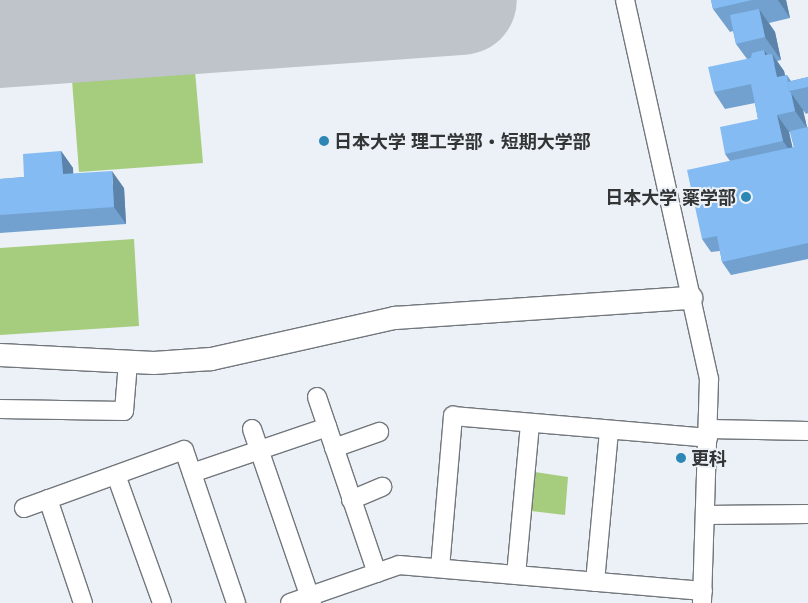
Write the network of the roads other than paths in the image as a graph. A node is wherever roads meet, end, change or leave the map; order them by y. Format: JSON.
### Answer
{"nodes":[{"id":1,"x":624,"y":0,"type":"edge"},
{"id":2,"x":690,"y":298,"type":"junction"},
{"id":3,"x":0,"y":355,"type":"edge"},
{"id":4,"x":128,"y":362,"type":"junction"},
{"id":5,"x":317,"y":396,"type":"dead end"},
{"id":6,"x":0,"y":409,"type":"edge"},
{"id":7,"x":530,"y":424,"type":"junction"},
{"id":8,"x":327,"y":426,"type":"junction"},
{"id":9,"x":252,"y":429,"type":"dead end"},
{"id":10,"x":609,"y":431,"type":"junction"},
{"id":11,"x":808,"y":431,"type":"edge"},
{"id":12,"x":380,"y":432,"type":"dead end"},
{"id":13,"x":708,"y":434,"type":"junction"},
{"id":14,"x":334,"y":448,"type":"junction"},
{"id":15,"x":259,"y":450,"type":"junction"},
{"id":16,"x":192,"y":473,"type":"junction"},
{"id":17,"x":116,"y":475,"type":"junction"},
{"id":18,"x":382,"y":487,"type":"dead end"},
{"id":19,"x":48,"y":499,"type":"junction"},
{"id":20,"x":351,"y":500,"type":"junction"},
{"id":21,"x":24,"y":508,"type":"dead end"},
{"id":22,"x":808,"y":514,"type":"edge"},
{"id":23,"x":705,"y":515,"type":"junction"},
{"id":24,"x":440,"y":568,"type":"junction"},
{"id":25,"x":377,"y":573,"type":"junction"},
{"id":26,"x":516,"y":576,"type":"junction"},
{"id":27,"x":595,"y":582,"type":"junction"},
{"id":28,"x":702,"y":597,"type":"edge"},
{"id":29,"x":311,"y":599,"type":"edge"},
{"id":30,"x":79,"y":602,"type":"edge"},
{"id":31,"x":162,"y":603,"type":"edge"},
{"id":32,"x":236,"y":603,"type":"edge"},
{"id":33,"x":290,"y":603,"type":"edge"}],
"edges":[{"from":1,"to":2,"type":"street"},
{"from":2,"to":4,"type":"street"},
{"from":2,"to":13,"type":"street"},
{"from":3,"to":4,"type":"street"},
{"from":4,"to":6,"type":"street"},
{"from":5,"to":8,"type":"street"},
{"from":7,"to":10,"type":"street"},
{"from":7,"to":24,"type":"street"},
{"from":7,"to":26,"type":"street"},
{"from":8,"to":14,"type":"street"},
{"from":8,"to":15,"type":"street"},
{"from":9,"to":15,"type":"street"},
{"from":10,"to":13,"type":"street"},
{"from":10,"to":27,"type":"street"},
{"from":11,"to":13,"type":"street"},
{"from":12,"to":14,"type":"street"},
{"from":13,"to":23,"type":"street"},
{"from":14,"to":20,"type":"street"},
{"from":15,"to":16,"type":"street"},
{"from":15,"to":29,"type":"street"},
{"from":16,"to":17,"type":"street"},
{"from":16,"to":32,"type":"street"},
{"from":17,"to":19,"type":"street"},
{"from":17,"to":31,"type":"street"},
{"from":18,"to":20,"type":"street"},
{"from":19,"to":21,"type":"street"},
{"from":19,"to":30,"type":"street"},
{"from":20,"to":25,"type":"street"},
{"from":22,"to":23,"type":"street"},
{"from":23,"to":28,"type":"street"},
{"from":24,"to":25,"type":"street"},
{"from":24,"to":26,"type":"street"},
{"from":25,"to":29,"type":"street"},
{"from":26,"to":27,"type":"street"},
{"from":27,"to":28,"type":"street"},
{"from":29,"to":33,"type":"street"}]}
